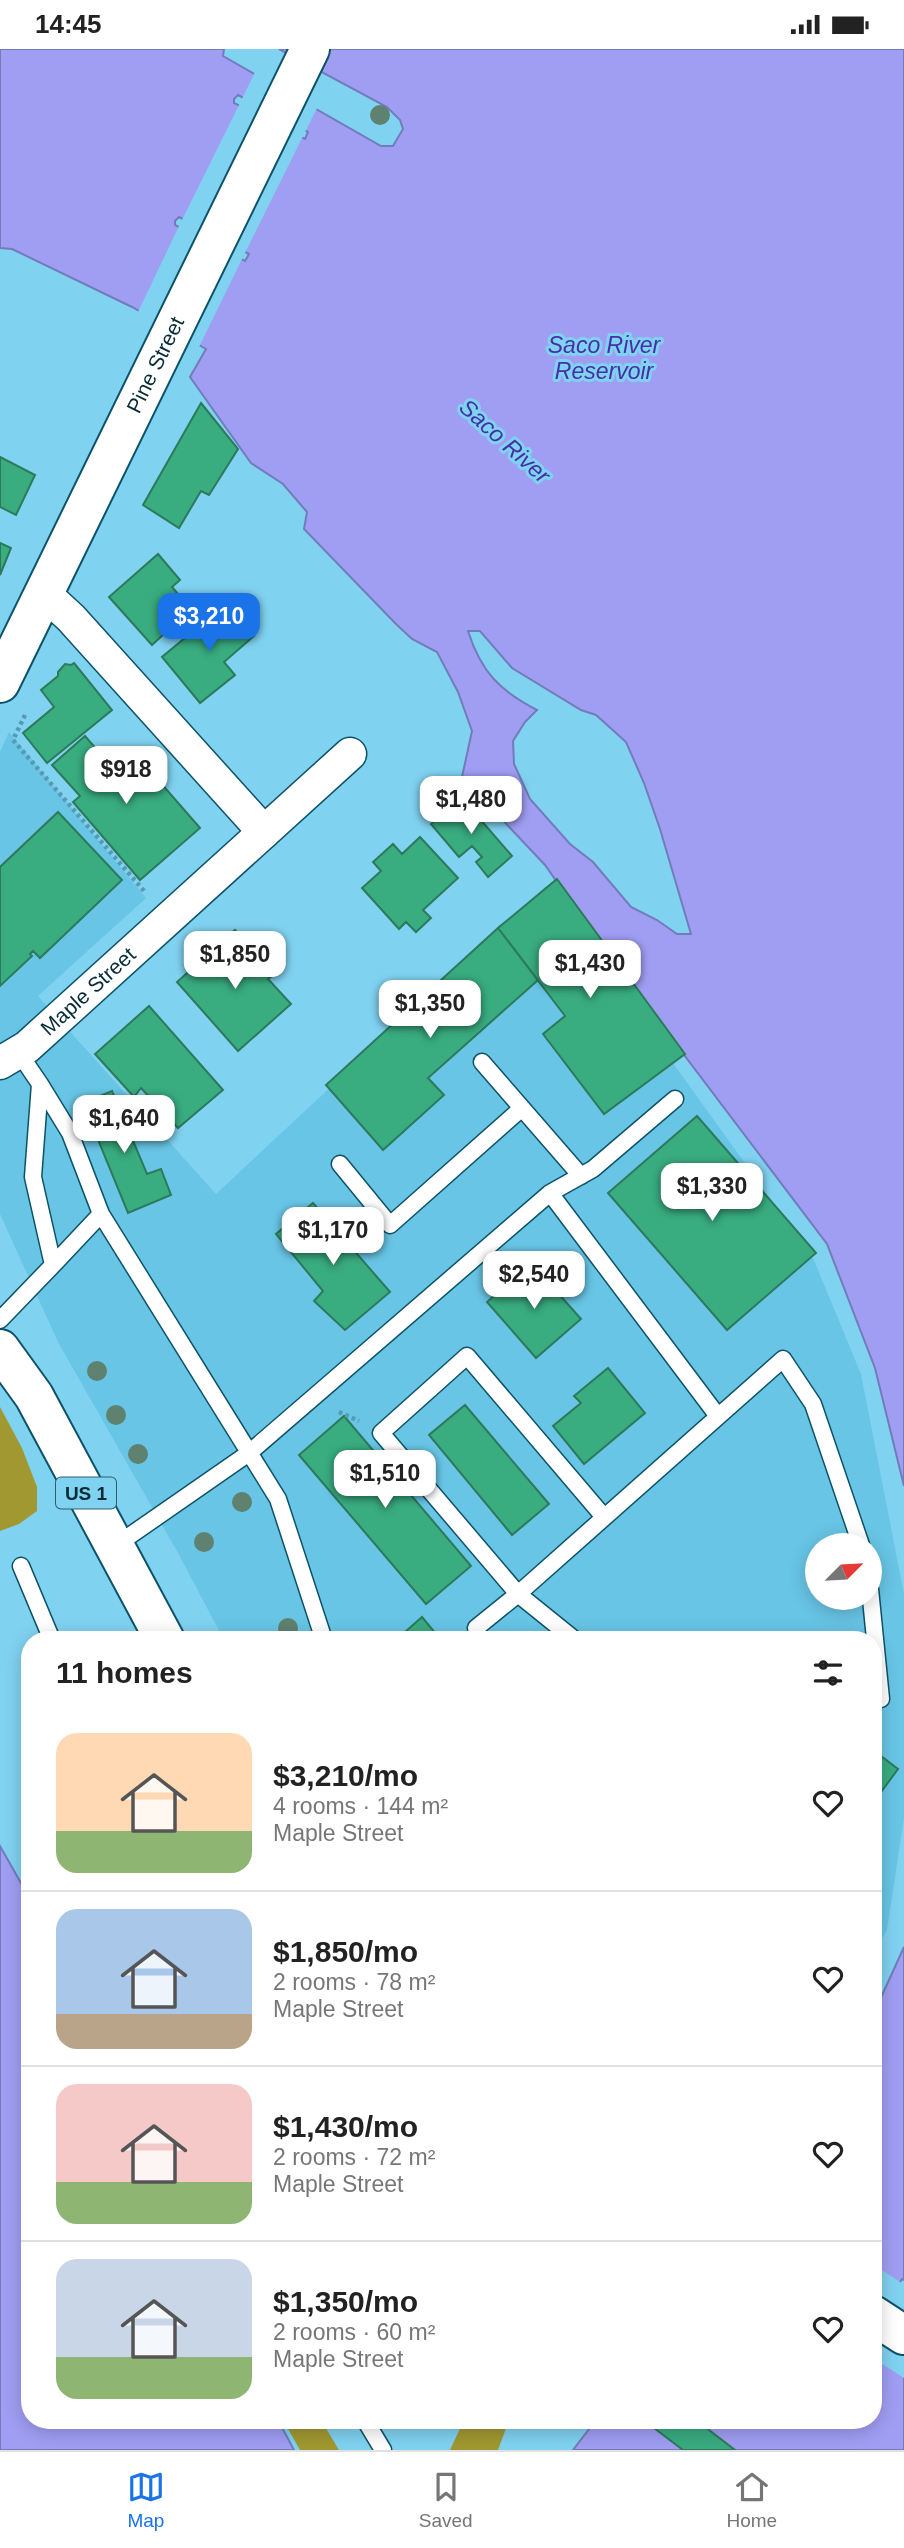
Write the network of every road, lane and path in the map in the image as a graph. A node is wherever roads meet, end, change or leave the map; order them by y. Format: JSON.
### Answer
{"nodes":[{"id":1,"x":310,"y":49,"type":"edge"},
{"id":2,"x":45,"y":594,"type":"junction"},
{"id":3,"x":0,"y":683,"type":"edge"},
{"id":4,"x":13,"y":740,"type":"dead end"},
{"id":5,"x":350,"y":754,"type":"dead end"},
{"id":6,"x":264,"y":831,"type":"junction"},
{"id":7,"x":168,"y":919,"type":"junction"},
{"id":8,"x":9,"y":1058,"type":"edge"},
{"id":9,"x":482,"y":1062,"type":"dead end"},
{"id":10,"x":40,"y":1084,"type":"junction"},
{"id":11,"x":676,"y":1099,"type":"dead end"},
{"id":12,"x":522,"y":1108,"type":"junction"},
{"id":13,"x":340,"y":1164,"type":"dead end"},
{"id":14,"x":581,"y":1175,"type":"junction"},
{"id":15,"x":550,"y":1193,"type":"junction"},
{"id":16,"x":101,"y":1214,"type":"junction"},
{"id":17,"x":53,"y":1265,"type":"junction"},
{"id":18,"x":0,"y":1320,"type":"edge"},
{"id":19,"x":0,"y":1349,"type":"edge"},
{"id":20,"x":296,"y":1413,"type":"junction"},
{"id":21,"x":717,"y":1415,"type":"junction"},
{"id":22,"x":382,"y":1433,"type":"junction"},
{"id":23,"x":249,"y":1454,"type":"junction"},
{"id":24,"x":604,"y":1517,"type":"junction"},
{"id":25,"x":857,"y":1533,"type":"edge"},
{"id":26,"x":114,"y":1546,"type":"junction"},
{"id":27,"x":21,"y":1566,"type":"dead end"},
{"id":28,"x":518,"y":1594,"type":"junction"},
{"id":29,"x":872,"y":1610,"type":"edge"},
{"id":30,"x":476,"y":1628,"type":"dead end"},
{"id":31,"x":48,"y":1631,"type":"edge"},
{"id":32,"x":161,"y":1631,"type":"edge"},
{"id":33,"x":321,"y":1631,"type":"edge"},
{"id":34,"x":564,"y":1631,"type":"edge"},
{"id":35,"x":874,"y":1631,"type":"edge"},
{"id":36,"x":882,"y":2321,"type":"edge"},
{"id":37,"x":904,"y":2335,"type":"edge"},
{"id":38,"x":370,"y":2429,"type":"edge"},
{"id":39,"x":383,"y":2450,"type":"edge"}],
"edges":[{"from":1,"to":2,"type":"street","name":"Pine Street"},
{"from":2,"to":3,"type":"street","name":"Pine Street"},
{"from":2,"to":6,"type":"street"},
{"from":4,"to":7,"type":"path"},
{"from":5,"to":6,"type":"street","name":"Maple Street"},
{"from":6,"to":7,"type":"street","name":"Maple Street"},
{"from":7,"to":8,"type":"street","name":"Maple Street"},
{"from":8,"to":10,"type":"lane"},
{"from":9,"to":12,"type":"lane"},
{"from":10,"to":16,"type":"lane"},
{"from":10,"to":17,"type":"lane"},
{"from":11,"to":14,"type":"lane"},
{"from":12,"to":13,"type":"lane"},
{"from":12,"to":14,"type":"lane"},
{"from":14,"to":15,"type":"lane"},
{"from":15,"to":20,"type":"lane"},
{"from":15,"to":21,"type":"lane"},
{"from":16,"to":17,"type":"lane"},
{"from":16,"to":23,"type":"lane"},
{"from":17,"to":18,"type":"lane"},
{"from":19,"to":26,"type":"street","number":"US 1"},
{"from":20,"to":22,"type":"path"},
{"from":20,"to":23,"type":"lane"},
{"from":21,"to":24,"type":"lane"},
{"from":21,"to":25,"type":"lane"},
{"from":22,"to":24,"type":"lane"},
{"from":22,"to":28,"type":"lane"},
{"from":23,"to":26,"type":"lane"},
{"from":23,"to":33,"type":"lane"},
{"from":24,"to":28,"type":"lane"},
{"from":26,"to":32,"type":"street","number":"US 1"},
{"from":27,"to":31,"type":"lane"},
{"from":28,"to":30,"type":"lane"},
{"from":28,"to":34,"type":"lane"},
{"from":29,"to":35,"type":"lane"},
{"from":36,"to":37,"type":"street"},
{"from":38,"to":39,"type":"lane"}]}
